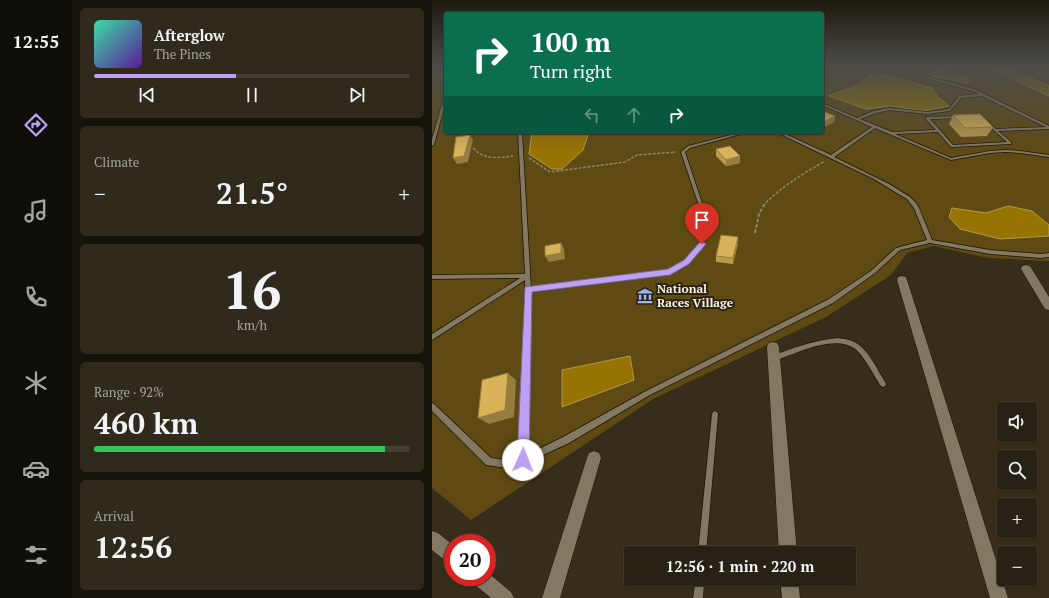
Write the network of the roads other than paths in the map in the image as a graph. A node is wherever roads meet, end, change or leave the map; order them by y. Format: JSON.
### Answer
{"nodes":[{"id":1,"x":981,"y":95,"type":"joint"},
{"id":2,"x":444,"y":101,"type":"edge"},
{"id":3,"x":824,"y":105,"type":"edge"},
{"id":4,"x":965,"y":117,"type":"edge"},
{"id":5,"x":856,"y":119,"type":"junction"},
{"id":6,"x":985,"y":121,"type":"edge"},
{"id":7,"x":874,"y":126,"type":"junction"},
{"id":8,"x":1049,"y":127,"type":"edge"},
{"id":9,"x":995,"y":130,"type":"junction"},
{"id":10,"x":939,"y":131,"type":"junction"},
{"id":11,"x":891,"y":133,"type":"junction"},
{"id":12,"x":520,"y":134,"type":"edge"},
{"id":13,"x":738,"y":134,"type":"edge"},
{"id":14,"x":782,"y":134,"type":"edge"},
{"id":15,"x":432,"y":145,"type":"edge"},
{"id":16,"x":1049,"y":156,"type":"edge"},
{"id":17,"x":831,"y":157,"type":"junction"},
{"id":18,"x":930,"y":241,"type":"junction"},
{"id":19,"x":1049,"y":255,"type":"edge"},
{"id":20,"x":1026,"y":269,"type":"dead end"},
{"id":21,"x":527,"y":276,"type":"junction"},
{"id":22,"x":432,"y":277,"type":"edge"},
{"id":23,"x":902,"y":280,"type":"dead end"},
{"id":24,"x":528,"y":290,"type":"junction"},
{"id":25,"x":1049,"y":306,"type":"edge"},
{"id":26,"x":432,"y":337,"type":"edge"},
{"id":27,"x":773,"y":352,"type":"joint"},
{"id":28,"x":883,"y":384,"type":"dead end"},
{"id":29,"x":432,"y":406,"type":"edge"},
{"id":30,"x":715,"y":414,"type":"dead end"},
{"id":31,"x":594,"y":458,"type":"dead end"},
{"id":32,"x":523,"y":460,"type":"junction"},
{"id":33,"x":432,"y":539,"type":"edge"},
{"id":34,"x":703,"y":546,"type":"edge"},
{"id":35,"x":787,"y":546,"type":"edge"},
{"id":36,"x":444,"y":549,"type":"edge"},
{"id":37,"x":490,"y":586,"type":"edge"},
{"id":38,"x":699,"y":586,"type":"edge"},
{"id":39,"x":790,"y":586,"type":"edge"},
{"id":40,"x":505,"y":598,"type":"edge"},
{"id":41,"x":551,"y":598,"type":"edge"},
{"id":42,"x":698,"y":598,"type":"edge"},
{"id":43,"x":791,"y":598,"type":"edge"},
{"id":44,"x":999,"y":598,"type":"edge"}],
"edges":[{"from":1,"to":5,"type":"lane"},
{"from":1,"to":8,"type":"lane"},
{"from":2,"to":15,"type":"lane"},
{"from":3,"to":5,"type":"lane"},
{"from":4,"to":10,"type":"lane"},
{"from":5,"to":7,"type":"lane"},
{"from":6,"to":9,"type":"lane"},
{"from":7,"to":11,"type":"lane"},
{"from":7,"to":17,"type":"lane"},
{"from":8,"to":9,"type":"lane"},
{"from":9,"to":10,"type":"lane"},
{"from":10,"to":11,"type":"lane"},
{"from":11,"to":16,"type":"lane"},
{"from":12,"to":21,"type":"lane"},
{"from":13,"to":24,"type":"lane"},
{"from":14,"to":17,"type":"lane"},
{"from":17,"to":18,"type":"lane"},
{"from":18,"to":19,"type":"lane"},
{"from":18,"to":32,"type":"lane"},
{"from":20,"to":25,"type":"street"},
{"from":21,"to":22,"type":"lane"},
{"from":21,"to":24,"type":"lane"},
{"from":21,"to":26,"type":"lane"},
{"from":23,"to":44,"type":"street"},
{"from":24,"to":32,"type":"lane"},
{"from":27,"to":28,"type":"lane"},
{"from":27,"to":35,"type":"street"},
{"from":29,"to":32,"type":"lane"},
{"from":30,"to":34,"type":"lane"},
{"from":31,"to":41,"type":"street"},
{"from":33,"to":36,"type":"street"},
{"from":37,"to":40,"type":"street"},
{"from":38,"to":42,"type":"lane"},
{"from":39,"to":43,"type":"street"}]}
